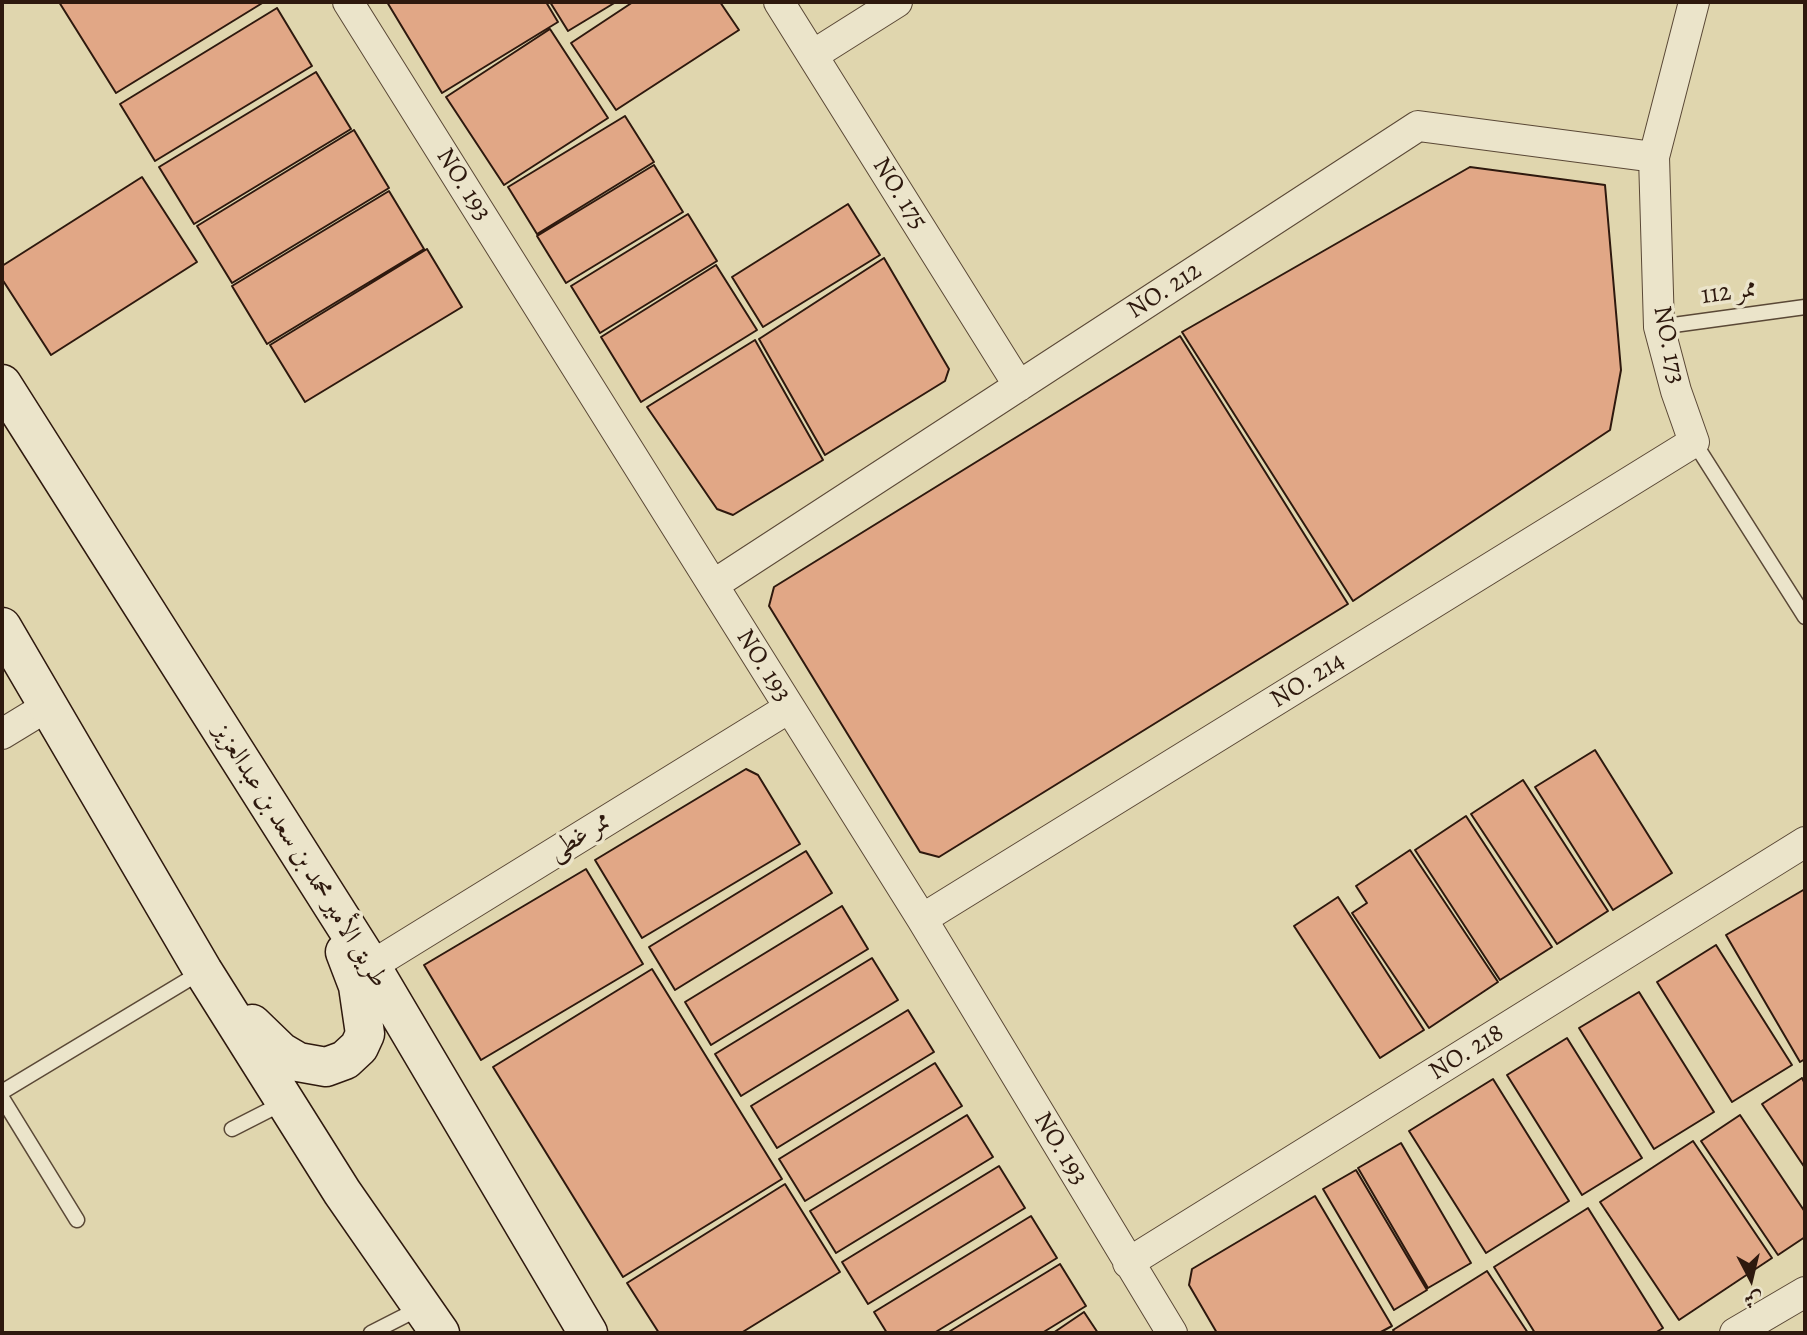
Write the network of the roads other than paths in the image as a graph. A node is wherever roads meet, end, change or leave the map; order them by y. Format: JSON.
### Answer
{"nodes":[{"id":1,"x":348,"y":2,"type":"edge"},
{"id":2,"x":779,"y":2,"type":"edge"},
{"id":3,"x":897,"y":2,"type":"edge"},
{"id":4,"x":1695,"y":2,"type":"edge"},
{"id":5,"x":813,"y":55,"type":"junction"},
{"id":6,"x":1654,"y":157,"type":"junction"},
{"id":7,"x":1805,"y":307,"type":"edge"},
{"id":8,"x":1659,"y":327,"type":"junction"},
{"id":9,"x":2,"y":384,"type":"edge"},
{"id":10,"x":1019,"y":386,"type":"junction"},
{"id":11,"x":1694,"y":442,"type":"junction"},
{"id":12,"x":713,"y":585,"type":"junction"},
{"id":13,"x":1805,"y":617,"type":"edge"},
{"id":14,"x":2,"y":627,"type":"edge"},
{"id":15,"x":48,"y":706,"type":"junction"},
{"id":16,"x":789,"y":708,"type":"junction"},
{"id":17,"x":2,"y":734,"type":"edge"},
{"id":18,"x":1805,"y":842,"type":"edge"},
{"id":19,"x":317,"y":881,"type":"junction"},
{"id":20,"x":922,"y":919,"type":"junction"},
{"id":21,"x":371,"y":966,"type":"junction"},
{"id":22,"x":209,"y":980,"type":"junction"},
{"id":23,"x":2,"y":1092,"type":"edge"},
{"id":24,"x":2,"y":1098,"type":"edge"},
{"id":25,"x":287,"y":1101,"type":"junction"},
{"id":26,"x":232,"y":1129,"type":"dead end"},
{"id":27,"x":77,"y":1220,"type":"dead end"},
{"id":28,"x":1128,"y":1263,"type":"junction"},
{"id":29,"x":1805,"y":1292,"type":"edge"},
{"id":30,"x":431,"y":1320,"type":"edge"},
{"id":31,"x":371,"y":1333,"type":"edge"},
{"id":32,"x":588,"y":1333,"type":"edge"},
{"id":33,"x":1172,"y":1333,"type":"edge"},
{"id":34,"x":1735,"y":1333,"type":"edge"}],
"edges":[{"from":1,"to":12,"type":"street","name":"NO. 193"},
{"from":2,"to":5,"type":"street","name":"NO. 175"},
{"from":3,"to":5,"type":"street"},
{"from":4,"to":6,"type":"street","name":"NO. 173"},
{"from":5,"to":10,"type":"street","name":"NO. 175"},
{"from":6,"to":8,"type":"street","name":"NO. 173"},
{"from":6,"to":10,"type":"street","name":"NO. 212"},
{"from":7,"to":8,"type":"lane","name":"ممر 112"},
{"from":8,"to":11,"type":"street","name":"NO. 173"},
{"from":9,"to":19,"type":"main road","name":"طريق الأمير محمد بن سعد بن عبدالعزيز"},
{"from":10,"to":12,"type":"street","name":"NO. 212"},
{"from":11,"to":13,"type":"lane","name":"NO. 173"},
{"from":11,"to":20,"type":"street","name":"NO. 214"},
{"from":12,"to":16,"type":"street","name":"NO. 193"},
{"from":14,"to":15,"type":"main road"},
{"from":15,"to":17,"type":"street"},
{"from":15,"to":22,"type":"main road"},
{"from":16,"to":20,"type":"street","name":"NO. 193"},
{"from":16,"to":21,"type":"street","name":"ممر غطى"},
{"from":18,"to":28,"type":"street","name":"NO. 218"},
{"from":19,"to":21,"type":"main road","name":"طريق الأمير محمد بن سعد بن عبدالعزيز"},
{"from":19,"to":22,"type":"main road"},
{"from":20,"to":28,"type":"street","name":"NO. 193"},
{"from":21,"to":32,"type":"main road","name":"طريق الأمير محمد بن سعد بن عبدالعزيز"},
{"from":22,"to":23,"type":"lane"},
{"from":22,"to":25,"type":"main road"},
{"from":24,"to":27,"type":"lane"},
{"from":25,"to":26,"type":"lane"},
{"from":25,"to":30,"type":"main road"},
{"from":28,"to":33,"type":"street","name":"NO. 193"},
{"from":29,"to":34,"type":"street"},
{"from":30,"to":31,"type":"lane"}]}
